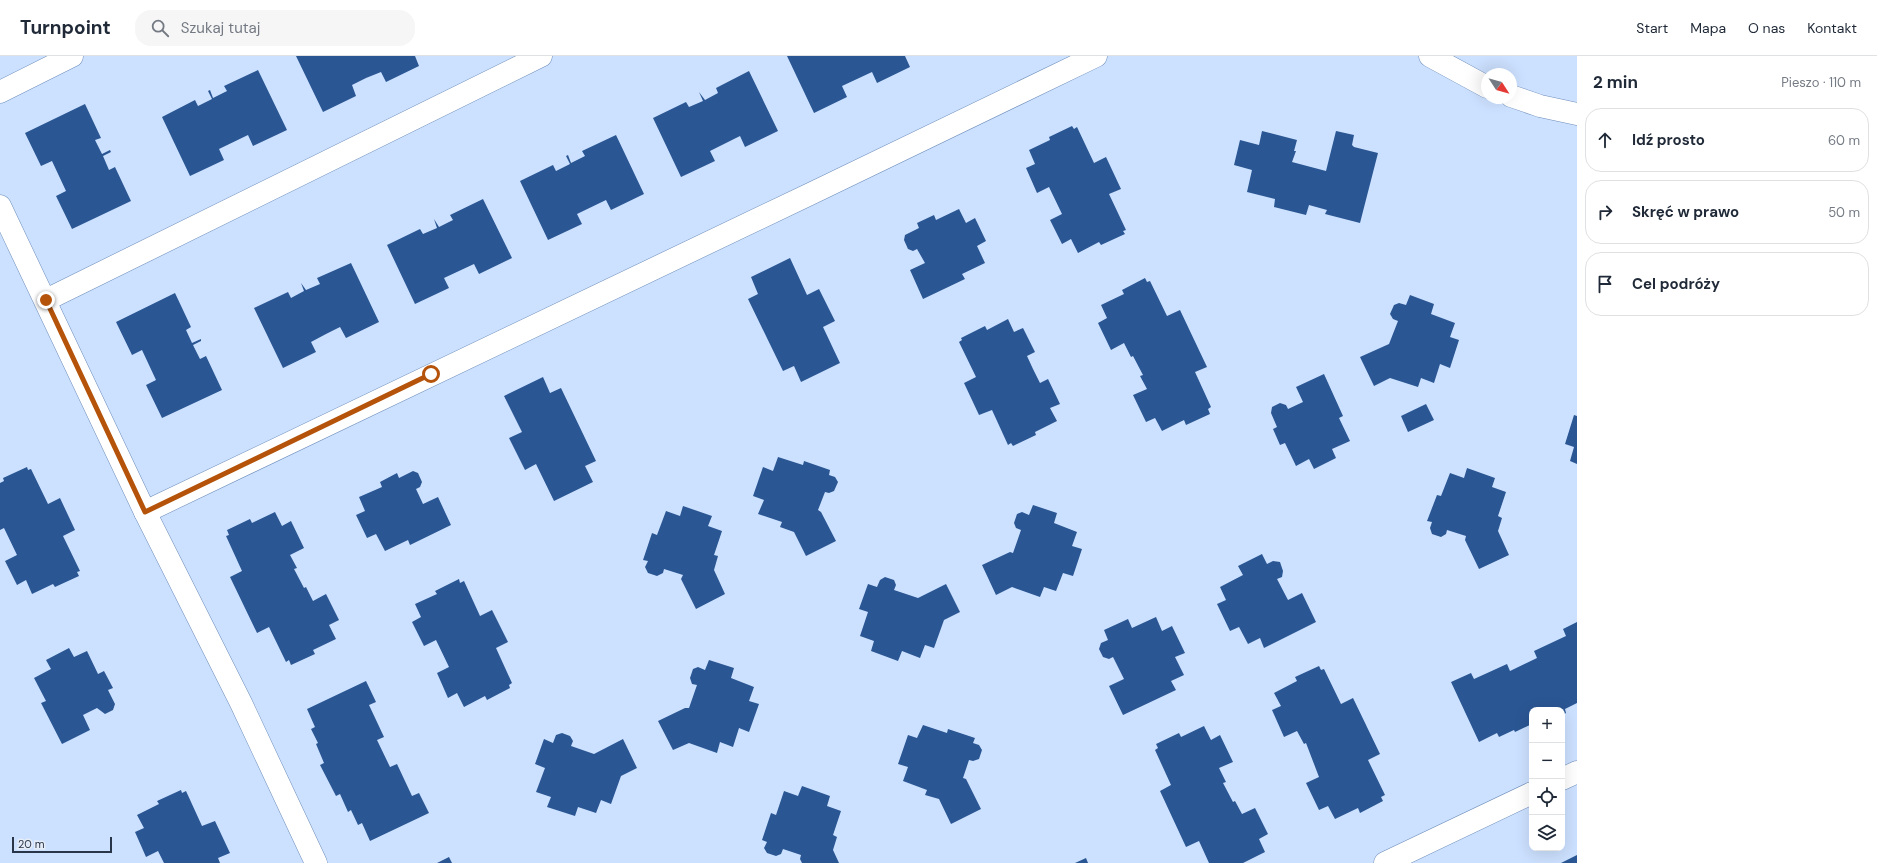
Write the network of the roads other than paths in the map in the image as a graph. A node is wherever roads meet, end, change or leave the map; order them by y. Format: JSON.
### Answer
{"nodes":[{"id":1,"x":72,"y":56,"type":"edge"},
{"id":2,"x":541,"y":56,"type":"edge"},
{"id":3,"x":1096,"y":56,"type":"edge"},
{"id":4,"x":1430,"y":56,"type":"edge"},
{"id":5,"x":1481,"y":84,"type":"edge"},
{"id":6,"x":0,"y":92,"type":"edge"},
{"id":7,"x":1517,"y":98,"type":"edge"},
{"id":8,"x":1577,"y":114,"type":"edge"},
{"id":9,"x":0,"y":206,"type":"edge"},
{"id":10,"x":46,"y":300,"type":"junction"},
{"id":11,"x":145,"y":512,"type":"junction"},
{"id":12,"x":1577,"y":772,"type":"edge"},
{"id":13,"x":1565,"y":778,"type":"edge"},
{"id":14,"x":1529,"y":794,"type":"edge"},
{"id":15,"x":316,"y":863,"type":"edge"},
{"id":16,"x":1385,"y":863,"type":"edge"}],
"edges":[{"from":1,"to":6,"type":"lane"},
{"from":2,"to":10,"type":"lane"},
{"from":3,"to":11,"type":"lane"},
{"from":4,"to":5,"type":"lane"},
{"from":7,"to":8,"type":"lane"},
{"from":9,"to":10,"type":"lane"},
{"from":10,"to":11,"type":"lane"},
{"from":11,"to":15,"type":"lane"},
{"from":12,"to":13,"type":"lane"},
{"from":14,"to":16,"type":"lane"}]}
